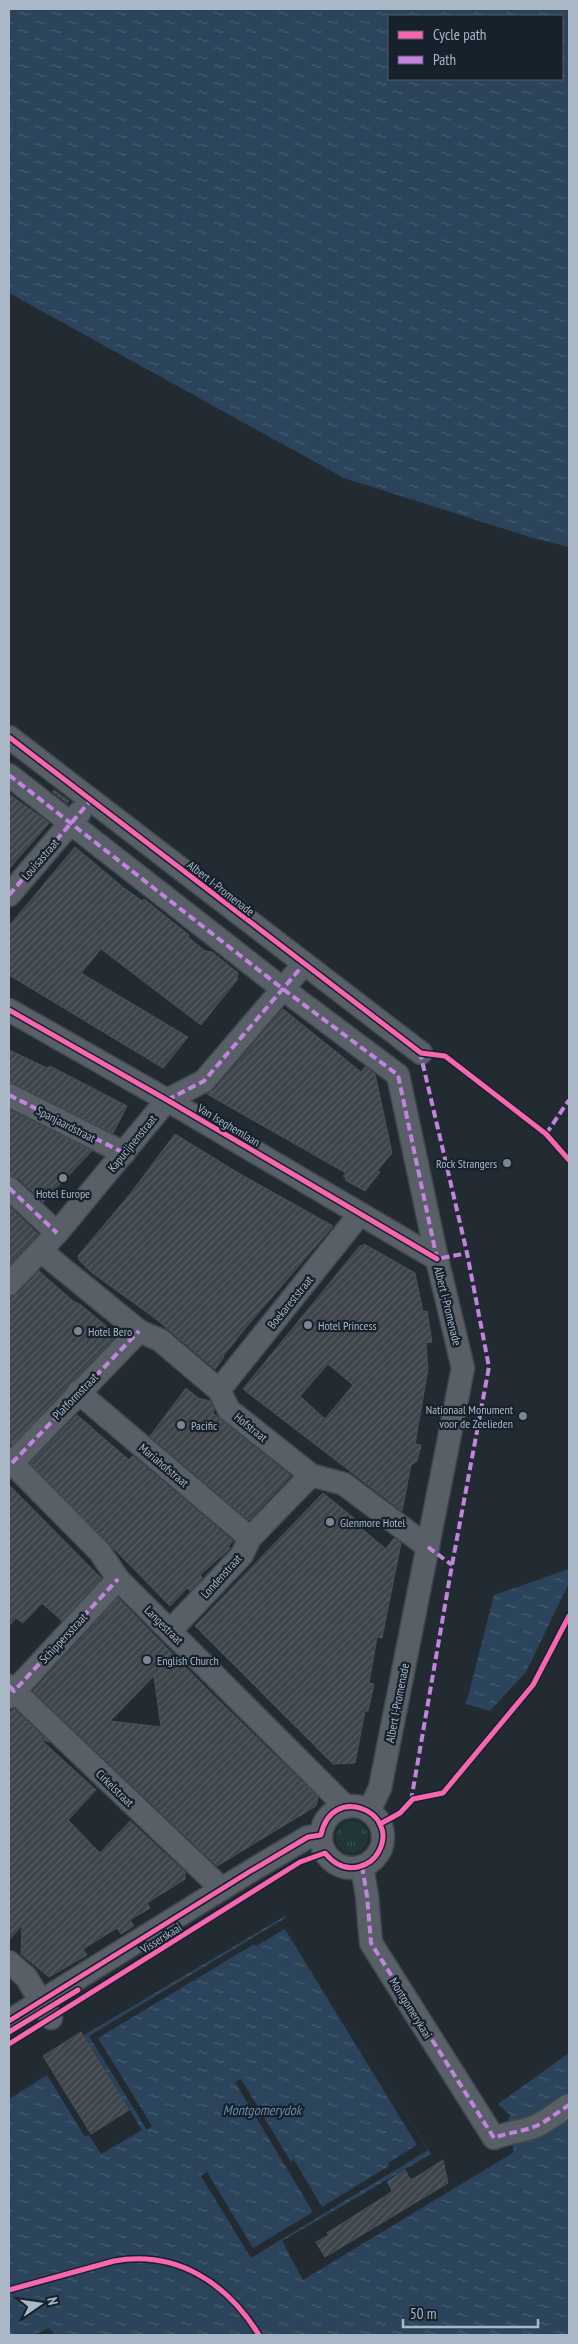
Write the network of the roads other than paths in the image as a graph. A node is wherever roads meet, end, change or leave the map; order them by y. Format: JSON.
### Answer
{"nodes":[{"id":1,"x":9,"y":737,"type":"edge"},
{"id":2,"x":9,"y":775,"type":"edge"},
{"id":3,"x":91,"y":800,"type":"junction"},
{"id":4,"x":71,"y":823,"type":"junction"},
{"id":5,"x":9,"y":895,"type":"edge"},
{"id":6,"x":304,"y":964,"type":"junction"},
{"id":7,"x":283,"y":990,"type":"junction"},
{"id":8,"x":9,"y":1010,"type":"edge"},
{"id":9,"x":422,"y":1053,"type":"dead end"},
{"id":10,"x":9,"y":1095,"type":"edge"},
{"id":11,"x":167,"y":1100,"type":"junction"},
{"id":12,"x":124,"y":1153,"type":"junction"},
{"id":13,"x":9,"y":1188,"type":"edge"},
{"id":14,"x":360,"y":1214,"type":"junction"},
{"id":15,"x":57,"y":1233,"type":"junction"},
{"id":16,"x":41,"y":1251,"type":"junction"},
{"id":17,"x":437,"y":1259,"type":"junction"},
{"id":18,"x":9,"y":1284,"type":"edge"},
{"id":19,"x":139,"y":1330,"type":"junction"},
{"id":20,"x":219,"y":1390,"type":"junction"},
{"id":21,"x":78,"y":1392,"type":"junction"},
{"id":22,"x":10,"y":1461,"type":"edge"},
{"id":23,"x":311,"y":1475,"type":"junction"},
{"id":24,"x":250,"y":1538,"type":"junction"},
{"id":25,"x":428,"y":1547,"type":"junction"},
{"id":26,"x":118,"y":1579,"type":"junction"},
{"id":27,"x":170,"y":1631,"type":"junction"},
{"id":28,"x":10,"y":1692,"type":"edge"},
{"id":29,"x":346,"y":1807,"type":"junction"},
{"id":30,"x":368,"y":1811,"type":"junction"},
{"id":31,"x":321,"y":1835,"type":"junction"},
{"id":32,"x":362,"y":1866,"type":"junction"},
{"id":33,"x":222,"y":1889,"type":"junction"},
{"id":34,"x":9,"y":1962,"type":"edge"},
{"id":35,"x":46,"y":2010,"type":"junction"},
{"id":36,"x":9,"y":2021,"type":"edge"},
{"id":37,"x":569,"y":2105,"type":"edge"}],
"edges":[{"from":1,"to":3,"type":"street","name":"Albert I-Promenade"},
{"from":2,"to":4,"type":"street","name":"Albert I-Promenade"},
{"from":3,"to":4,"type":"street","name":"Louisastraat"},
{"from":3,"to":6,"type":"street","name":"Albert I-Promenade"},
{"from":4,"to":5,"type":"street","name":"Louisastraat"},
{"from":4,"to":7,"type":"street","name":"Albert I-Promenade"},
{"from":6,"to":7,"type":"street","name":"Kapucijnenstraat"},
{"from":6,"to":9,"type":"street","name":"Albert I-Promenade"},
{"from":7,"to":11,"type":"street","name":"Kapucijnenstraat"},
{"from":7,"to":17,"type":"street","name":"Albert I-Promenade"},
{"from":8,"to":11,"type":"street","name":"Van Iseghemlaan"},
{"from":10,"to":12,"type":"street","name":"Spanjaardstraat"},
{"from":11,"to":12,"type":"street","name":"Kapucijnenstraat"},
{"from":11,"to":14,"type":"street","name":"Van Iseghemlaan"},
{"from":12,"to":15,"type":"street","name":"Kapucijnenstraat"},
{"from":13,"to":15,"type":"street"},
{"from":14,"to":17,"type":"street","name":"Van Iseghemlaan"},
{"from":14,"to":20,"type":"street","name":"Boekareststraat"},
{"from":15,"to":16,"type":"street","name":"Kapucijnenstraat"},
{"from":16,"to":18,"type":"street","name":"Kapucijnenstraat"},
{"from":16,"to":19,"type":"street","name":"Hofstraat"},
{"from":17,"to":25,"type":"street","name":"Albert I-Promenade"},
{"from":19,"to":20,"type":"street","name":"Hofstraat"},
{"from":19,"to":21,"type":"street","name":"Platformstraat"},
{"from":20,"to":23,"type":"street","name":"Hofstraat"},
{"from":21,"to":22,"type":"street","name":"Platformstraat"},
{"from":21,"to":24,"type":"street","name":"Mariahofstraat"},
{"from":22,"to":26,"type":"street","name":"Langestraat"},
{"from":23,"to":24,"type":"street","name":"Londenstraat"},
{"from":23,"to":25,"type":"street","name":"Hofstraat"},
{"from":24,"to":27,"type":"street","name":"Londenstraat"},
{"from":25,"to":30,"type":"street","name":"Albert I-Promenade"},
{"from":26,"to":27,"type":"street","name":"Langestraat"},
{"from":26,"to":28,"type":"street","name":"Schippersstraat"},
{"from":27,"to":29,"type":"street","name":"Langestraat"},
{"from":28,"to":33,"type":"street","name":"Cirkelstraat"},
{"from":29,"to":30,"type":"street"},
{"from":29,"to":31,"type":"street"},
{"from":30,"to":32,"type":"street"},
{"from":31,"to":32,"type":"street"},
{"from":31,"to":33,"type":"street","name":"Visserskaai"},
{"from":32,"to":37,"type":"street","name":"Montgomerykaai"},
{"from":33,"to":35,"type":"street","name":"Visserskaai"},
{"from":34,"to":35,"type":"street"},
{"from":35,"to":36,"type":"street","name":"Visserskaai"}]}
